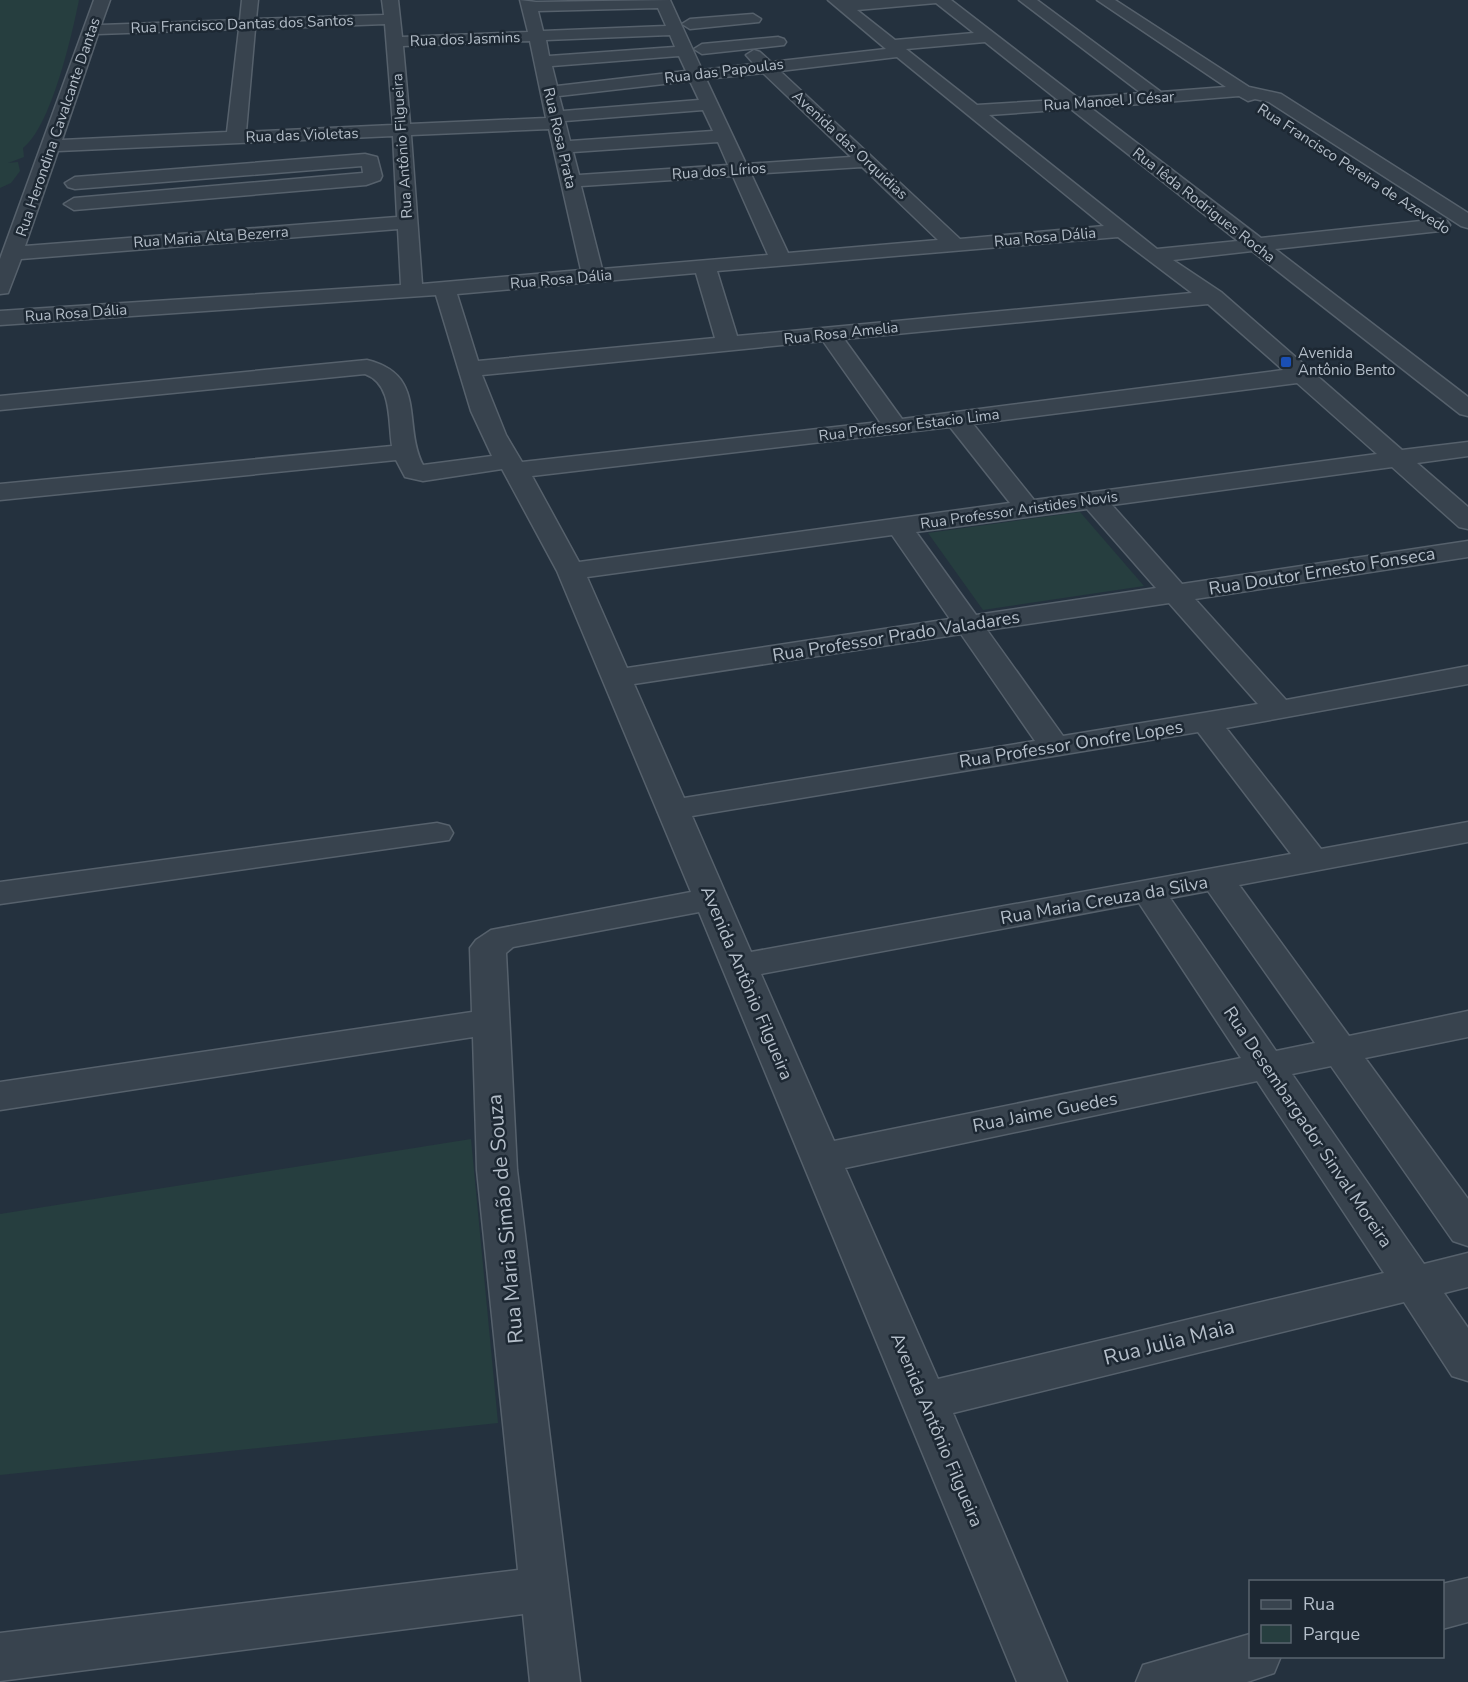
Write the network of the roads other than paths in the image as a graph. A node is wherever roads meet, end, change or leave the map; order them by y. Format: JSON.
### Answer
{"nodes":[{"id":1,"x":102,"y":0,"type":"edge"},
{"id":2,"x":250,"y":0,"type":"edge"},
{"id":3,"x":930,"y":0,"type":"edge"},
{"id":4,"x":941,"y":0,"type":"edge"},
{"id":5,"x":1027,"y":0,"type":"edge"},
{"id":6,"x":1106,"y":0,"type":"edge"},
{"id":7,"x":668,"y":1,"type":"edge"},
{"id":8,"x":840,"y":3,"type":"edge"},
{"id":9,"x":528,"y":4,"type":"edge"},
{"id":10,"x":740,"y":6,"type":"dead end"},
{"id":11,"x":391,"y":9,"type":"edge"},
{"id":12,"x":753,"y":19,"type":"junction"},
{"id":13,"x":246,"y":24,"type":"junction"},
{"id":14,"x":682,"y":27,"type":"junction"},
{"id":15,"x":92,"y":30,"type":"junction"},
{"id":16,"x":536,"y":36,"type":"junction"},
{"id":17,"x":989,"y":37,"type":"junction"},
{"id":18,"x":798,"y":40,"type":"dead end"},
{"id":19,"x":395,"y":42,"type":"junction"},
{"id":20,"x":778,"y":42,"type":"junction"},
{"id":21,"x":746,"y":45,"type":"junction"},
{"id":22,"x":702,"y":49,"type":"junction"},
{"id":23,"x":896,"y":49,"type":"junction"},
{"id":24,"x":683,"y":51,"type":"junction"},
{"id":25,"x":542,"y":62,"type":"junction"},
{"id":26,"x":764,"y":66,"type":"junction"},
{"id":27,"x":703,"y":74,"type":"junction"},
{"id":28,"x":1243,"y":91,"type":"junction"},
{"id":29,"x":549,"y":92,"type":"junction"},
{"id":30,"x":1158,"y":98,"type":"junction"},
{"id":31,"x":709,"y":104,"type":"junction"},
{"id":32,"x":1073,"y":104,"type":"junction"},
{"id":33,"x":974,"y":111,"type":"junction"},
{"id":34,"x":555,"y":120,"type":"junction"},
{"id":35,"x":402,"y":130,"type":"junction"},
{"id":36,"x":723,"y":136,"type":"junction"},
{"id":37,"x":236,"y":137,"type":"junction"},
{"id":38,"x":49,"y":146,"type":"junction"},
{"id":39,"x":562,"y":147,"type":"junction"},
{"id":40,"x":868,"y":161,"type":"junction"},
{"id":41,"x":404,"y":166,"type":"junction"},
{"id":42,"x":374,"y":169,"type":"junction"},
{"id":43,"x":738,"y":170,"type":"junction"},
{"id":44,"x":570,"y":181,"type":"junction"},
{"id":45,"x":75,"y":183,"type":"dead end"},
{"id":46,"x":74,"y":204,"type":"dead end"},
{"id":47,"x":407,"y":222,"type":"junction"},
{"id":48,"x":1440,"y":225,"type":"junction"},
{"id":49,"x":1463,"y":230,"type":"edge"},
{"id":50,"x":1122,"y":231,"type":"junction"},
{"id":51,"x":955,"y":245,"type":"junction"},
{"id":52,"x":1256,"y":245,"type":"junction"},
{"id":53,"x":14,"y":253,"type":"junction"},
{"id":54,"x":1153,"y":256,"type":"junction"},
{"id":55,"x":780,"y":259,"type":"junction"},
{"id":56,"x":705,"y":267,"type":"junction"},
{"id":57,"x":593,"y":276,"type":"junction"},
{"id":58,"x":0,"y":288,"type":"edge"},
{"id":59,"x":428,"y":290,"type":"junction"},
{"id":60,"x":1205,"y":298,"type":"junction"},
{"id":61,"x":0,"y":318,"type":"edge"},
{"id":62,"x":829,"y":334,"type":"junction"},
{"id":63,"x":728,"y":344,"type":"junction"},
{"id":64,"x":469,"y":369,"type":"junction"},
{"id":65,"x":1293,"y":376,"type":"junction"},
{"id":66,"x":0,"y":403,"type":"edge"},
{"id":67,"x":1468,"y":409,"type":"edge"},
{"id":68,"x":956,"y":419,"type":"junction"},
{"id":69,"x":896,"y":427,"type":"junction"},
{"id":70,"x":1468,"y":449,"type":"edge"},
{"id":71,"x":1387,"y":459,"type":"junction"},
{"id":72,"x":412,"y":462,"type":"junction"},
{"id":73,"x":511,"y":466,"type":"junction"},
{"id":74,"x":0,"y":492,"type":"edge"},
{"id":75,"x":1093,"y":500,"type":"junction"},
{"id":76,"x":1028,"y":509,"type":"junction"},
{"id":77,"x":1468,"y":520,"type":"edge"},
{"id":78,"x":899,"y":527,"type":"junction"},
{"id":79,"x":1468,"y":538,"type":"edge"},
{"id":80,"x":1468,"y":549,"type":"edge"},
{"id":81,"x":571,"y":572,"type":"junction"},
{"id":82,"x":1175,"y":594,"type":"junction"},
{"id":83,"x":968,"y":625,"type":"junction"},
{"id":84,"x":1468,"y":675,"type":"edge"},
{"id":85,"x":616,"y":678,"type":"junction"},
{"id":86,"x":1279,"y":710,"type":"junction"},
{"id":87,"x":1206,"y":722,"type":"junction"},
{"id":88,"x":1055,"y":747,"type":"junction"},
{"id":89,"x":673,"y":809,"type":"junction"},
{"id":90,"x":1468,"y":832,"type":"edge"},
{"id":91,"x":437,"y":833,"type":"dead end"},
{"id":92,"x":1314,"y":862,"type":"junction"},
{"id":93,"x":1218,"y":879,"type":"junction"},
{"id":94,"x":1148,"y":891,"type":"junction"},
{"id":95,"x":0,"y":893,"type":"edge"},
{"id":96,"x":711,"y":899,"type":"junction"},
{"id":97,"x":740,"y":966,"type":"junction"},
{"id":98,"x":490,"y":1022,"type":"junction"},
{"id":99,"x":1468,"y":1024,"type":"edge"},
{"id":100,"x":1343,"y":1052,"type":"junction"},
{"id":101,"x":1269,"y":1067,"type":"junction"},
{"id":102,"x":0,"y":1096,"type":"edge"},
{"id":103,"x":822,"y":1158,"type":"junction"},
{"id":104,"x":1468,"y":1230,"type":"edge"},
{"id":105,"x":1468,"y":1270,"type":"edge"},
{"id":106,"x":1413,"y":1283,"type":"junction"},
{"id":107,"x":1468,"y":1363,"type":"edge"},
{"id":108,"x":925,"y":1401,"type":"junction"},
{"id":109,"x":545,"y":1589,"type":"junction"},
{"id":110,"x":1468,"y":1600,"type":"edge"},
{"id":111,"x":1444,"y":1607,"type":"edge"},
{"id":112,"x":0,"y":1657,"type":"edge"},
{"id":113,"x":1249,"y":1658,"type":"edge"},
{"id":114,"x":555,"y":1682,"type":"edge"},
{"id":115,"x":1042,"y":1682,"type":"edge"},
{"id":116,"x":1161,"y":1682,"type":"edge"}],
"edges":[{"from":1,"to":15,"type":"street","name":"Rua Herondina Cavalcante Dantas"},
{"from":2,"to":13,"type":"street"},
{"from":3,"to":8,"type":"street"},
{"from":4,"to":17,"type":"street","name":"Rua Iêda Rodrigues Rocha"},
{"from":5,"to":30,"type":"street"},
{"from":6,"to":28,"type":"street","name":"Rua Francisco Pereira de Azevedo"},
{"from":7,"to":9,"type":"street"},
{"from":7,"to":14,"type":"street"},
{"from":8,"to":23,"type":"street"},
{"from":9,"to":16,"type":"street","name":"Rua Rosa Prata"},
{"from":10,"to":12,"type":"street"},
{"from":11,"to":13,"type":"street","name":"Rua Francisco Dantas dos Santos"},
{"from":11,"to":19,"type":"street","name":"Rua Antônio Filgueira"},
{"from":12,"to":14,"type":"street","name":"Rua dos Jasmins"},
{"from":12,"to":20,"type":"street"},
{"from":13,"to":15,"type":"street","name":"Rua Francisco Dantas dos Santos"},
{"from":13,"to":37,"type":"street"},
{"from":14,"to":16,"type":"street","name":"Rua dos Jasmins"},
{"from":14,"to":22,"type":"street"},
{"from":14,"to":24,"type":"street"},
{"from":15,"to":38,"type":"street","name":"Rua Herondina Cavalcante Dantas"},
{"from":16,"to":19,"type":"street","name":"Rua dos Jasmins"},
{"from":16,"to":25,"type":"street","name":"Rua Rosa Prata"},
{"from":17,"to":23,"type":"street","name":"Rua das Papoulas"},
{"from":17,"to":32,"type":"street","name":"Rua Iêda Rodrigues Rocha"},
{"from":18,"to":20,"type":"street"},
{"from":19,"to":35,"type":"street","name":"Rua Antônio Filgueira"},
{"from":20,"to":21,"type":"street"},
{"from":21,"to":22,"type":"street"},
{"from":21,"to":26,"type":"street","name":"Avenida das Orquidias"},
{"from":22,"to":27,"type":"street"},
{"from":23,"to":26,"type":"street","name":"Rua das Papoulas"},
{"from":23,"to":33,"type":"street"},
{"from":24,"to":25,"type":"street"},
{"from":24,"to":27,"type":"street"},
{"from":25,"to":29,"type":"street","name":"Rua Rosa Prata"},
{"from":26,"to":27,"type":"street","name":"Rua das Papoulas"},
{"from":26,"to":40,"type":"street","name":"Avenida das Orquidias"},
{"from":27,"to":29,"type":"street","name":"Rua das Papoulas"},
{"from":27,"to":31,"type":"street"},
{"from":28,"to":30,"type":"street","name":"Rua Manoel J César"},
{"from":28,"to":48,"type":"street","name":"Rua Francisco Pereira de Azevedo"},
{"from":28,"to":49,"type":"street","name":"Rua Francisco Pereira de Azevedo"},
{"from":29,"to":34,"type":"street","name":"Rua Rosa Prata"},
{"from":30,"to":32,"type":"street","name":"Rua Manoel J César"},
{"from":31,"to":34,"type":"street","name":"Rua das Violetas"},
{"from":31,"to":36,"type":"street"},
{"from":32,"to":33,"type":"street","name":"Rua Manoel J César"},
{"from":32,"to":52,"type":"street","name":"Rua Iêda Rodrigues Rocha"},
{"from":33,"to":50,"type":"street"},
{"from":34,"to":35,"type":"street","name":"Rua das Violetas"},
{"from":34,"to":39,"type":"street","name":"Rua Rosa Prata"},
{"from":35,"to":37,"type":"street","name":"Rua das Violetas"},
{"from":35,"to":41,"type":"street","name":"Rua Antônio Filgueira"},
{"from":36,"to":39,"type":"street"},
{"from":36,"to":43,"type":"street"},
{"from":37,"to":38,"type":"street","name":"Rua das Violetas"},
{"from":38,"to":53,"type":"street","name":"Rua Herondina Cavalcante Dantas"},
{"from":39,"to":44,"type":"street","name":"Rua Rosa Prata"},
{"from":40,"to":43,"type":"street","name":"Rua dos Lírios"},
{"from":40,"to":51,"type":"street","name":"Avenida das Orquidias"},
{"from":41,"to":42,"type":"street"},
{"from":41,"to":47,"type":"street","name":"Rua Antônio Filgueira"},
{"from":42,"to":45,"type":"street"},
{"from":42,"to":46,"type":"street"},
{"from":43,"to":44,"type":"street","name":"Rua dos Lírios"},
{"from":43,"to":55,"type":"street"},
{"from":44,"to":57,"type":"street","name":"Rua Rosa Prata"},
{"from":47,"to":53,"type":"street","name":"Rua Maria Alta Bezerra"},
{"from":47,"to":59,"type":"street","name":"Rua Antônio Filgueira"},
{"from":48,"to":49,"type":"street","name":"Rua Francisco Pereira de Azevedo"},
{"from":48,"to":52,"type":"street"},
{"from":50,"to":51,"type":"street","name":"Rua Rosa Dália"},
{"from":50,"to":54,"type":"street"},
{"from":51,"to":55,"type":"street","name":"Rua Rosa Dália"},
{"from":52,"to":54,"type":"street"},
{"from":52,"to":67,"type":"street","name":"Rua Iêda Rodrigues Rocha"},
{"from":53,"to":58,"type":"street","name":"Rua Herondina Cavalcante Dantas"},
{"from":54,"to":60,"type":"street"},
{"from":55,"to":56,"type":"street","name":"Rua Rosa Dália"},
{"from":56,"to":57,"type":"street","name":"Rua Rosa Dália"},
{"from":56,"to":63,"type":"street"},
{"from":57,"to":59,"type":"street","name":"Rua Rosa Dália"},
{"from":59,"to":61,"type":"street","name":"Rua Rosa Dália"},
{"from":59,"to":64,"type":"street","name":"Avenida Antônio Filgueira"},
{"from":60,"to":62,"type":"street","name":"Rua Rosa Amelia"},
{"from":60,"to":65,"type":"street"},
{"from":62,"to":63,"type":"street","name":"Rua Rosa Amelia"},
{"from":62,"to":69,"type":"street"},
{"from":63,"to":64,"type":"street","name":"Rua Rosa Amelia"},
{"from":64,"to":73,"type":"street","name":"Avenida Antônio Filgueira"},
{"from":65,"to":68,"type":"street","name":"Rua Professor Estacio Lima"},
{"from":65,"to":71,"type":"street"},
{"from":66,"to":72,"type":"street"},
{"from":68,"to":69,"type":"street","name":"Rua Professor Estacio Lima"},
{"from":68,"to":76,"type":"street"},
{"from":69,"to":73,"type":"street","name":"Rua Professor Estacio Lima"},
{"from":70,"to":71,"type":"street","name":"Rua Professor Aristides Novis"},
{"from":71,"to":75,"type":"street","name":"Rua Professor Aristides Novis"},
{"from":71,"to":77,"type":"street"},
{"from":71,"to":79,"type":"street"},
{"from":72,"to":73,"type":"street","name":"Rua Professor Estacio Lima"},
{"from":72,"to":74,"type":"street","name":"Rua Professor Estacio Lima"},
{"from":73,"to":81,"type":"street","name":"Avenida Antônio Filgueira"},
{"from":75,"to":76,"type":"street","name":"Rua Professor Aristides Novis"},
{"from":75,"to":82,"type":"street"},
{"from":76,"to":78,"type":"street","name":"Rua Professor Aristides Novis"},
{"from":78,"to":81,"type":"street","name":"Rua Professor Aristides Novis"},
{"from":78,"to":83,"type":"street"},
{"from":80,"to":82,"type":"street","name":"Rua Doutor Ernesto Fonseca"},
{"from":81,"to":85,"type":"street","name":"Avenida Antônio Filgueira"},
{"from":82,"to":83,"type":"street","name":"Rua Professor Prado Valadares"},
{"from":82,"to":86,"type":"street"},
{"from":83,"to":85,"type":"street","name":"Rua Professor Prado Valadares"},
{"from":83,"to":88,"type":"street"},
{"from":84,"to":86,"type":"street","name":"Rua Professor Onofre Lopes"},
{"from":85,"to":89,"type":"street","name":"Avenida Antônio Filgueira"},
{"from":86,"to":87,"type":"street","name":"Rua Professor Onofre Lopes"},
{"from":87,"to":88,"type":"street","name":"Rua Professor Onofre Lopes"},
{"from":87,"to":92,"type":"street"},
{"from":88,"to":89,"type":"street","name":"Rua Professor Onofre Lopes"},
{"from":89,"to":96,"type":"street","name":"Avenida Antônio Filgueira"},
{"from":90,"to":92,"type":"street","name":"Rua Maria Creuza da Silva"},
{"from":91,"to":95,"type":"street"},
{"from":92,"to":93,"type":"street","name":"Rua Maria Creuza da Silva"},
{"from":93,"to":94,"type":"street","name":"Rua Maria Creuza da Silva"},
{"from":93,"to":100,"type":"street"},
{"from":94,"to":97,"type":"street","name":"Rua Maria Creuza da Silva"},
{"from":94,"to":101,"type":"street","name":"Rua Desembargador Sinval Moreira"},
{"from":96,"to":97,"type":"street","name":"Avenida Antônio Filgueira"},
{"from":96,"to":98,"type":"street","name":"Rua Maria Simão de Souza"},
{"from":97,"to":103,"type":"street","name":"Avenida Antônio Filgueira"},
{"from":98,"to":102,"type":"street"},
{"from":98,"to":109,"type":"street","name":"Rua Maria Simão de Souza"},
{"from":99,"to":100,"type":"street","name":"Rua Jaime Guedes"},
{"from":100,"to":101,"type":"street","name":"Rua Jaime Guedes"},
{"from":100,"to":104,"type":"street"},
{"from":101,"to":103,"type":"street","name":"Rua Jaime Guedes"},
{"from":101,"to":106,"type":"street","name":"Rua Desembargador Sinval Moreira"},
{"from":103,"to":108,"type":"street","name":"Avenida Antônio Filgueira"},
{"from":105,"to":106,"type":"street","name":"Rua Julia Maia"},
{"from":106,"to":107,"type":"street","name":"Rua Desembargador Sinval Moreira"},
{"from":106,"to":108,"type":"street","name":"Rua Julia Maia"},
{"from":108,"to":115,"type":"street","name":"Avenida Antônio Filgueira"},
{"from":109,"to":112,"type":"street"},
{"from":109,"to":114,"type":"street","name":"Rua Maria Simão de Souza"},
{"from":110,"to":111,"type":"street"},
{"from":113,"to":116,"type":"street"}]}
